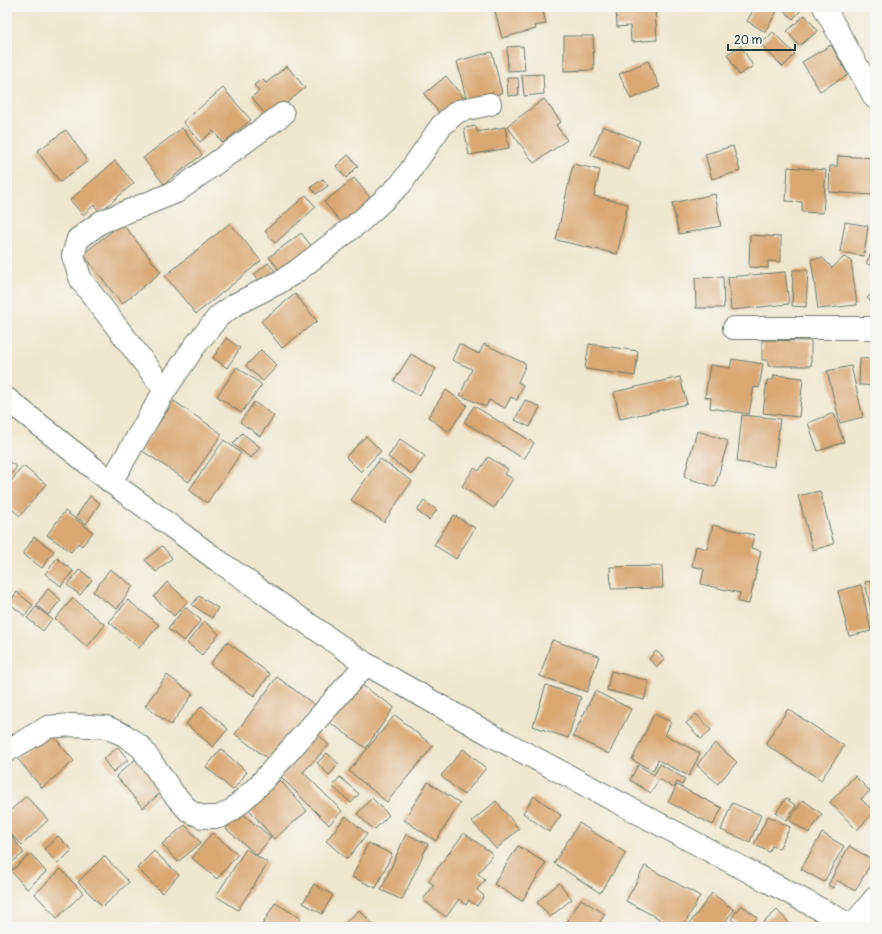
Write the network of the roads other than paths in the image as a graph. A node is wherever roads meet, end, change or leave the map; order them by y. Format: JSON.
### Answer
{"nodes":[{"id":1,"x":824,"y":7,"type":"edge"},
{"id":2,"x":875,"y":98,"type":"edge"},
{"id":3,"x":490,"y":104,"type":"dead end"},
{"id":4,"x":283,"y":114,"type":"dead end"},
{"id":5,"x":734,"y":328,"type":"dead end"},
{"id":6,"x":875,"y":328,"type":"edge"},
{"id":7,"x":166,"y":390,"type":"junction"},
{"id":8,"x":7,"y":399,"type":"edge"},
{"id":9,"x":111,"y":482,"type":"junction"},
{"id":10,"x":366,"y":664,"type":"junction"},
{"id":11,"x":7,"y":751,"type":"edge"},
{"id":12,"x":875,"y":898,"type":"edge"},
{"id":13,"x":853,"y":927,"type":"edge"}],
"edges":[{"from":1,"to":2,"type":"street"},
{"from":3,"to":7,"type":"street"},
{"from":4,"to":7,"type":"street"},
{"from":5,"to":6,"type":"street"},
{"from":7,"to":9,"type":"street"},
{"from":8,"to":9,"type":"street"},
{"from":9,"to":10,"type":"street"},
{"from":10,"to":11,"type":"street"},
{"from":10,"to":13,"type":"street"},
{"from":12,"to":13,"type":"street"}]}
